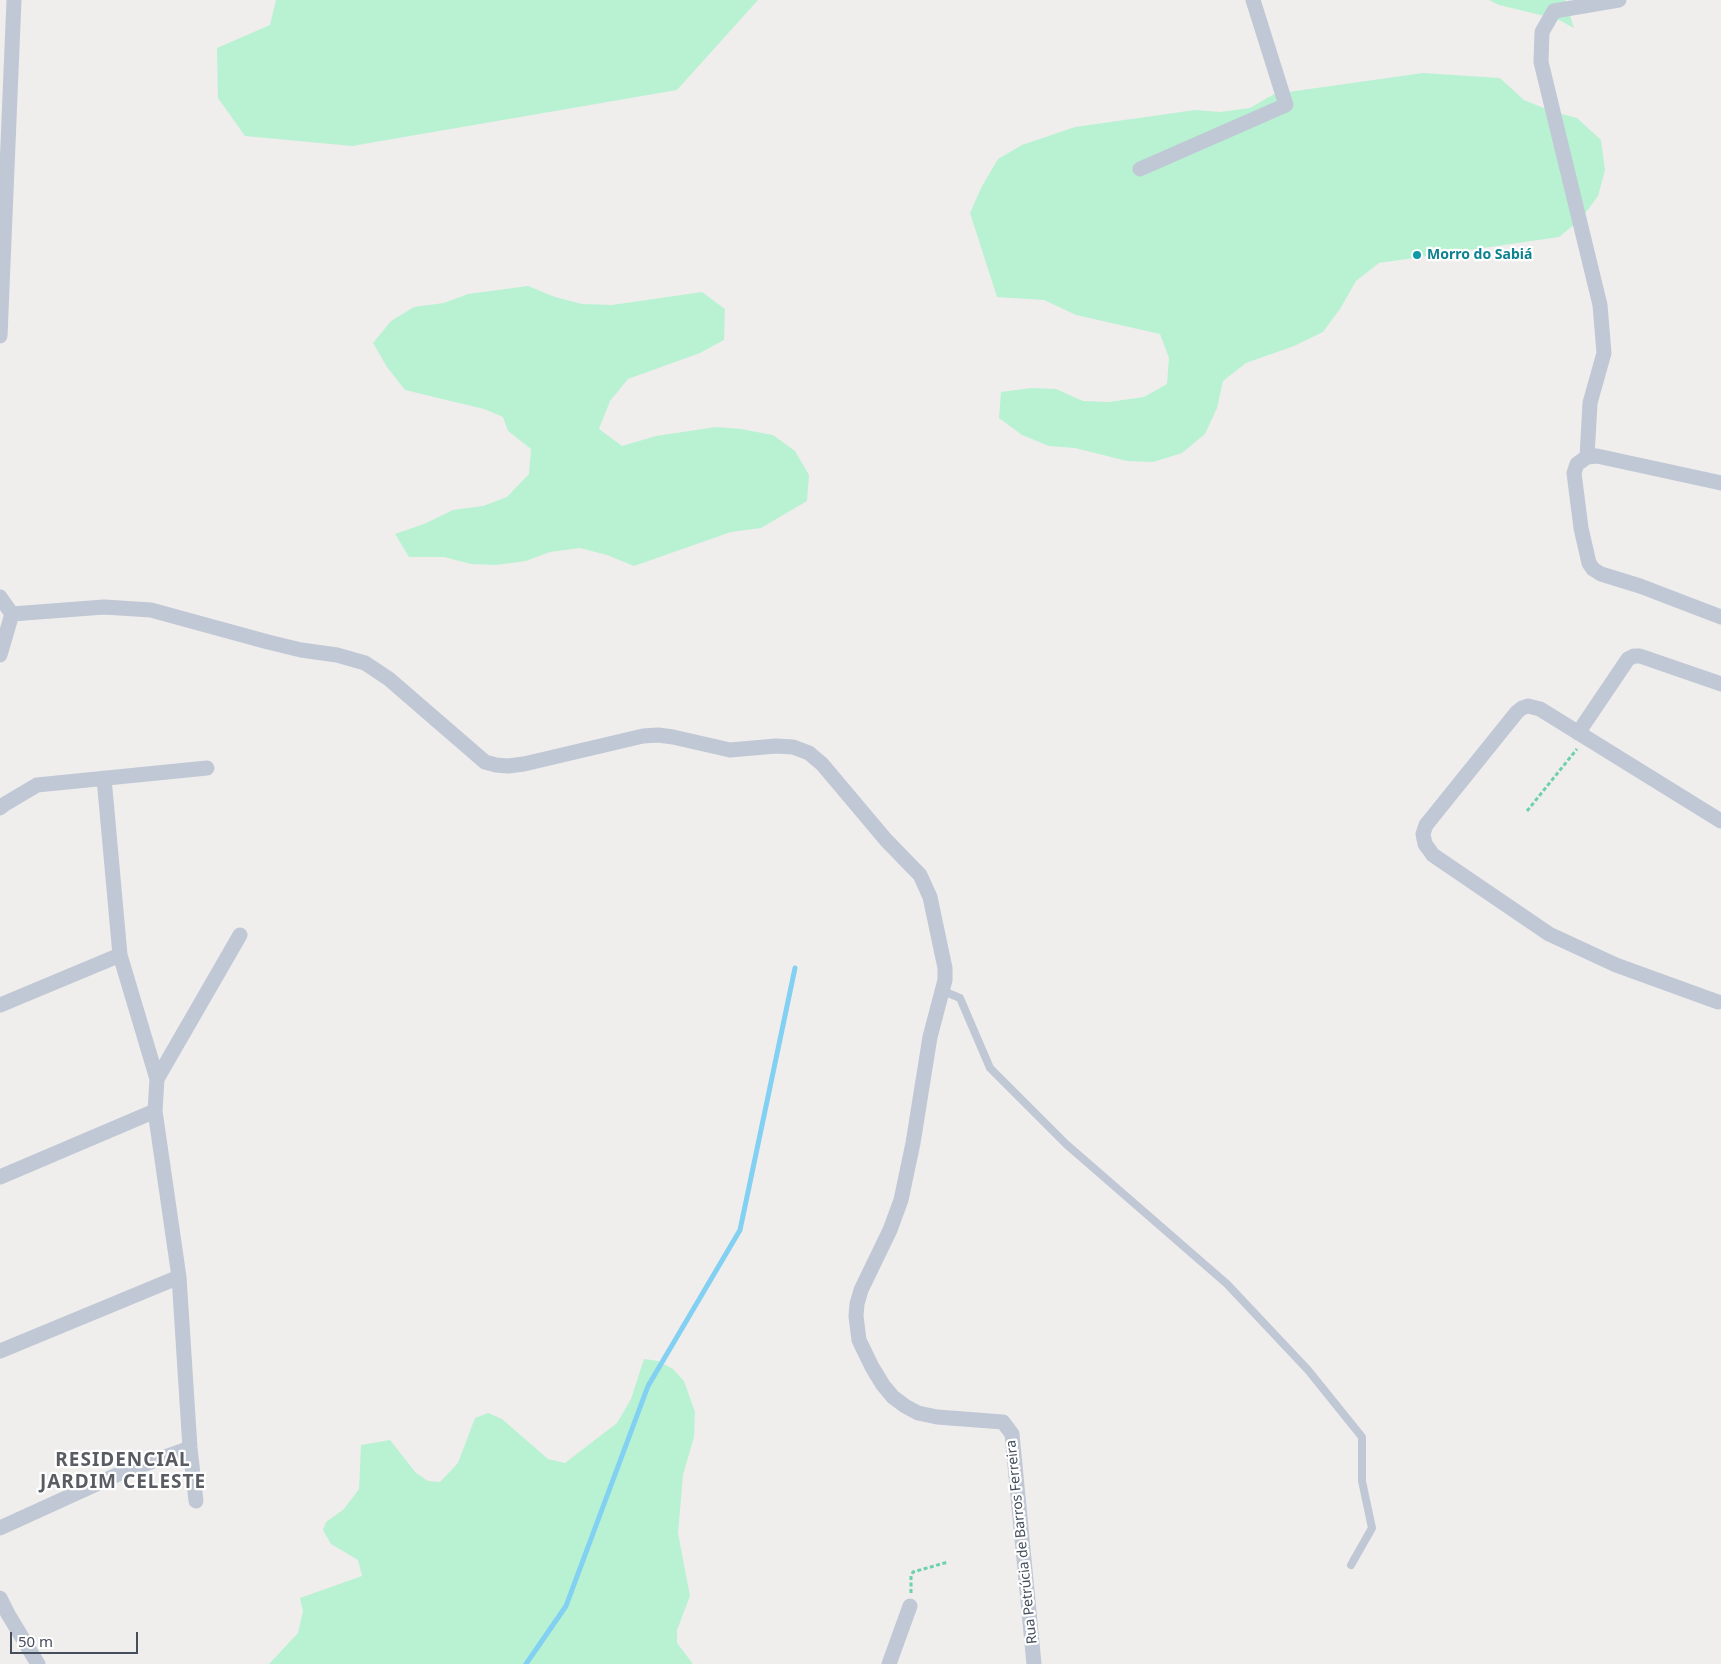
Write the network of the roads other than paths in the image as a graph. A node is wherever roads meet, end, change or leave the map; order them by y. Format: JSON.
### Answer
{"nodes":[{"id":1,"x":14,"y":0,"type":"edge"},
{"id":2,"x":1253,"y":0,"type":"edge"},
{"id":3,"x":1618,"y":0,"type":"edge"},
{"id":4,"x":1140,"y":169,"type":"dead end"},
{"id":5,"x":0,"y":336,"type":"edge"},
{"id":6,"x":1587,"y":457,"type":"junction"},
{"id":7,"x":1721,"y":483,"type":"edge"},
{"id":8,"x":0,"y":596,"type":"edge"},
{"id":9,"x":12,"y":614,"type":"junction"},
{"id":10,"x":1721,"y":617,"type":"edge"},
{"id":11,"x":0,"y":655,"type":"edge"},
{"id":12,"x":1721,"y":684,"type":"edge"},
{"id":13,"x":1582,"y":735,"type":"junction"},
{"id":14,"x":207,"y":768,"type":"dead end"},
{"id":15,"x":104,"y":778,"type":"junction"},
{"id":16,"x":0,"y":808,"type":"edge"},
{"id":17,"x":1721,"y":821,"type":"edge"},
{"id":18,"x":240,"y":935,"type":"dead end"},
{"id":19,"x":120,"y":955,"type":"junction"},
{"id":20,"x":943,"y":990,"type":"junction"},
{"id":21,"x":1718,"y":1002,"type":"dead end"},
{"id":22,"x":0,"y":1005,"type":"edge"},
{"id":23,"x":157,"y":1079,"type":"junction"},
{"id":24,"x":155,"y":1111,"type":"junction"},
{"id":25,"x":0,"y":1177,"type":"edge"},
{"id":26,"x":179,"y":1278,"type":"junction"},
{"id":27,"x":0,"y":1350,"type":"edge"},
{"id":28,"x":190,"y":1448,"type":"junction"},
{"id":29,"x":196,"y":1501,"type":"dead end"},
{"id":30,"x":0,"y":1528,"type":"edge"},
{"id":31,"x":1351,"y":1565,"type":"dead end"},
{"id":32,"x":0,"y":1598,"type":"edge"},
{"id":33,"x":910,"y":1606,"type":"road end"},
{"id":34,"x":38,"y":1664,"type":"edge"},
{"id":35,"x":889,"y":1664,"type":"edge"},
{"id":36,"x":1034,"y":1664,"type":"edge"}],
"edges":[{"from":1,"to":5,"type":"street"},
{"from":2,"to":4,"type":"street"},
{"from":3,"to":6,"type":"street"},
{"from":6,"to":7,"type":"street"},
{"from":6,"to":10,"type":"street"},
{"from":8,"to":9,"type":"street"},
{"from":9,"to":11,"type":"street"},
{"from":9,"to":20,"type":"street"},
{"from":12,"to":13,"type":"street"},
{"from":13,"to":17,"type":"street"},
{"from":13,"to":21,"type":"street"},
{"from":14,"to":15,"type":"street"},
{"from":15,"to":16,"type":"street"},
{"from":15,"to":19,"type":"street"},
{"from":18,"to":23,"type":"street"},
{"from":19,"to":22,"type":"street"},
{"from":19,"to":23,"type":"street"},
{"from":20,"to":31,"type":"lane"},
{"from":20,"to":36,"type":"street","name":"Rua Petrúcia de Barros Ferreira"},
{"from":23,"to":24,"type":"street"},
{"from":24,"to":25,"type":"street"},
{"from":24,"to":26,"type":"street"},
{"from":26,"to":27,"type":"street"},
{"from":26,"to":28,"type":"street"},
{"from":28,"to":29,"type":"street"},
{"from":28,"to":30,"type":"street"},
{"from":32,"to":34,"type":"street"},
{"from":33,"to":35,"type":"street"}]}
